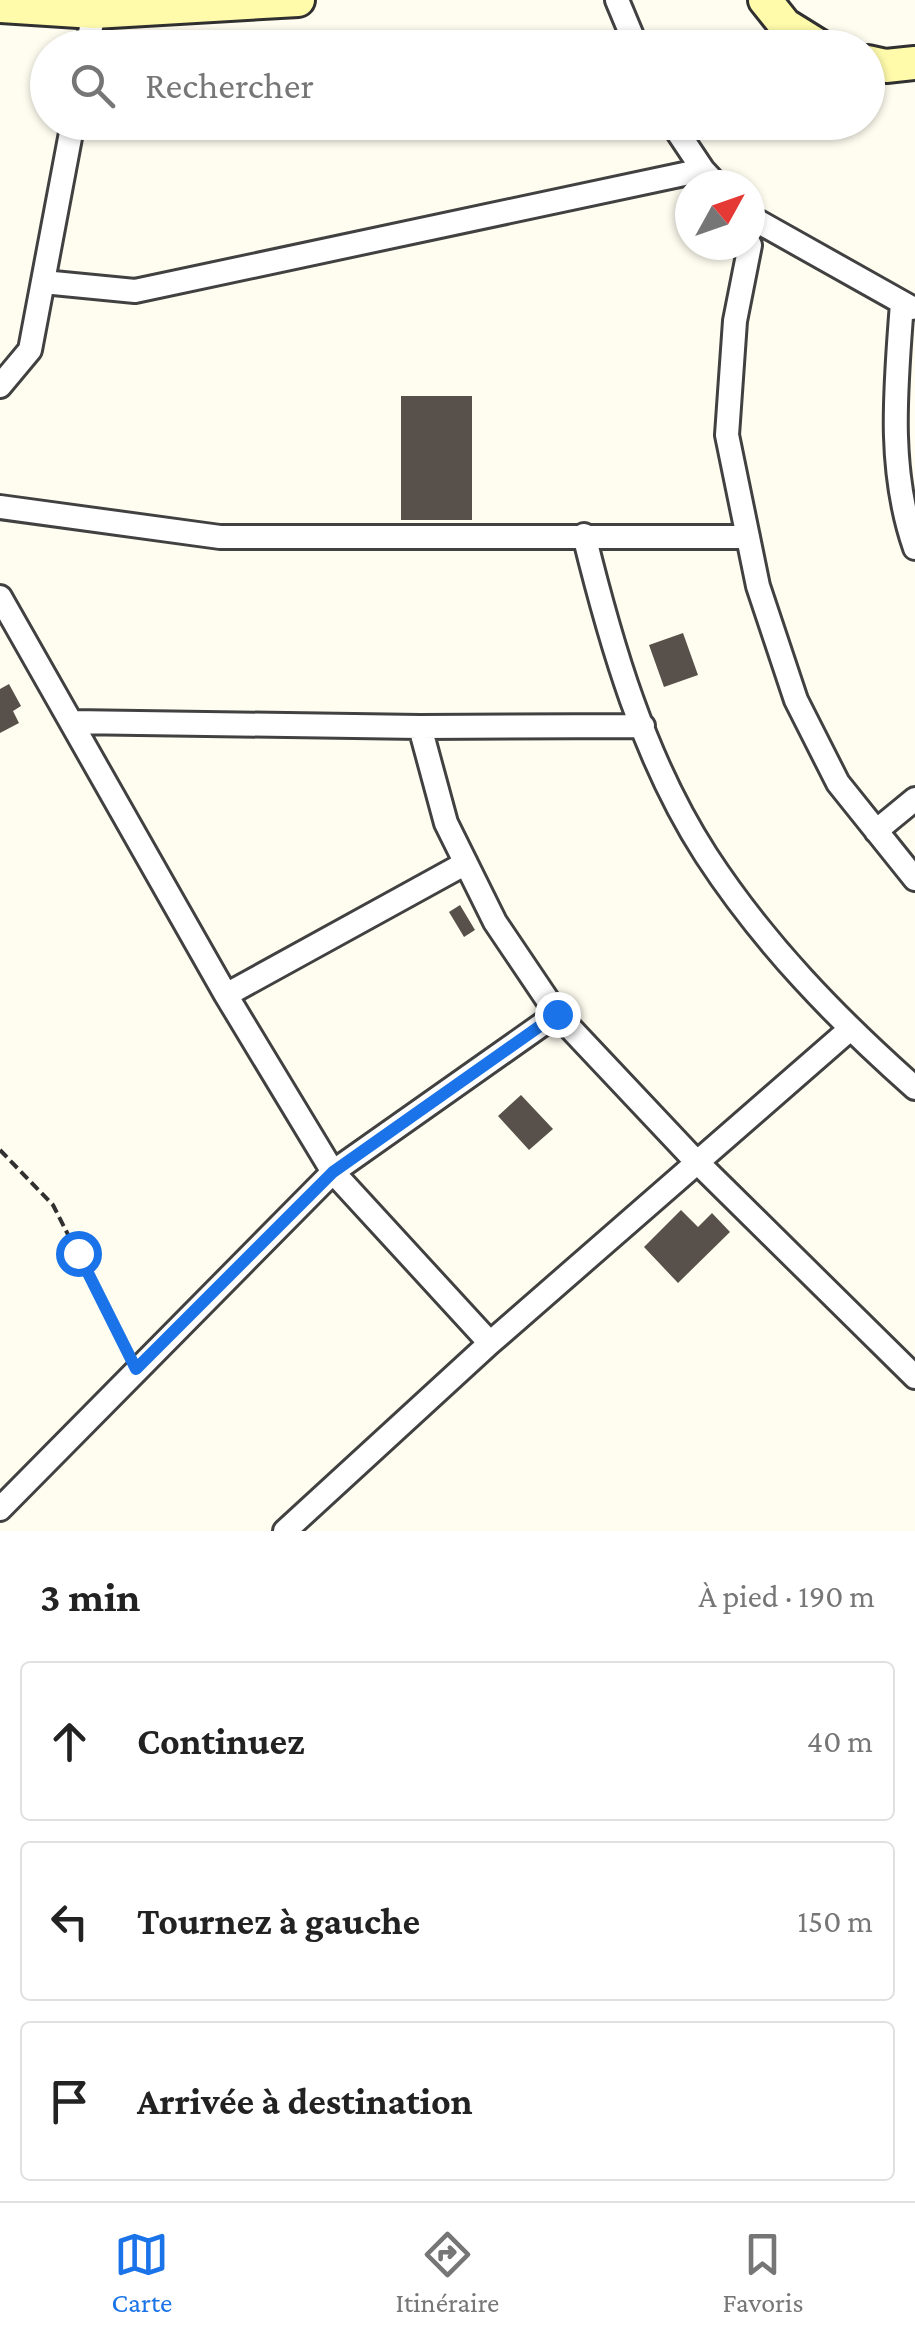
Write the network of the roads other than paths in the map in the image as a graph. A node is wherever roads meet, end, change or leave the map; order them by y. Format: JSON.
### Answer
{"nodes":[{"id":1,"x":298,"y":0,"type":"edge"},
{"id":2,"x":618,"y":0,"type":"edge"},
{"id":3,"x":766,"y":0,"type":"edge"},
{"id":4,"x":0,"y":6,"type":"edge"},
{"id":5,"x":94,"y":12,"type":"junction"},
{"id":6,"x":91,"y":30,"type":"edge"},
{"id":7,"x":630,"y":30,"type":"edge"},
{"id":8,"x":795,"y":30,"type":"edge"},
{"id":9,"x":915,"y":63,"type":"edge"},
{"id":10,"x":885,"y":66,"type":"edge"},
{"id":11,"x":70,"y":140,"type":"edge"},
{"id":12,"x":684,"y":140,"type":"edge"},
{"id":13,"x":704,"y":170,"type":"edge"},
{"id":14,"x":675,"y":185,"type":"edge"},
{"id":15,"x":765,"y":239,"type":"edge"},
{"id":16,"x":746,"y":260,"type":"edge"},
{"id":17,"x":42,"y":282,"type":"junction"},
{"id":18,"x":908,"y":306,"type":"edge"},
{"id":19,"x":0,"y":386,"type":"edge"},
{"id":20,"x":908,"y":505,"type":"edge"},
{"id":21,"x":0,"y":507,"type":"edge"},
{"id":22,"x":584,"y":535,"type":"junction"},
{"id":23,"x":748,"y":537,"type":"junction"},
{"id":24,"x":915,"y":548,"type":"edge"},
{"id":25,"x":0,"y":596,"type":"edge"},
{"id":26,"x":72,"y":722,"type":"junction"},
{"id":27,"x":643,"y":726,"type":"junction"},
{"id":28,"x":420,"y":727,"type":"junction"},
{"id":29,"x":915,"y":799,"type":"edge"},
{"id":30,"x":876,"y":831,"type":"junction"},
{"id":31,"x":466,"y":863,"type":"junction"},
{"id":32,"x":915,"y":878,"type":"edge"},
{"id":33,"x":226,"y":995,"type":"junction"},
{"id":34,"x":557,"y":1014,"type":"junction"},
{"id":35,"x":849,"y":1030,"type":"junction"},
{"id":36,"x":915,"y":1088,"type":"edge"},
{"id":37,"x":698,"y":1162,"type":"junction"},
{"id":38,"x":333,"y":1172,"type":"junction"},
{"id":39,"x":490,"y":1343,"type":"junction"},
{"id":40,"x":915,"y":1377,"type":"edge"},
{"id":41,"x":0,"y":1509,"type":"edge"},
{"id":42,"x":286,"y":1531,"type":"edge"}],
"edges":[{"from":1,"to":5,"type":"street"},
{"from":2,"to":7,"type":"street"},
{"from":3,"to":8,"type":"street"},
{"from":4,"to":5,"type":"street"},
{"from":5,"to":6,"type":"street"},
{"from":9,"to":10,"type":"street"},
{"from":11,"to":17,"type":"street"},
{"from":12,"to":13,"type":"street"},
{"from":14,"to":17,"type":"street"},
{"from":15,"to":18,"type":"street"},
{"from":16,"to":23,"type":"street"},
{"from":17,"to":19,"type":"street"},
{"from":18,"to":20,"type":"street"},
{"from":20,"to":24,"type":"street"},
{"from":21,"to":22,"type":"street"},
{"from":22,"to":23,"type":"street"},
{"from":22,"to":27,"type":"street"},
{"from":23,"to":30,"type":"street"},
{"from":25,"to":26,"type":"street"},
{"from":26,"to":28,"type":"street"},
{"from":26,"to":33,"type":"street"},
{"from":27,"to":28,"type":"street"},
{"from":27,"to":35,"type":"street"},
{"from":28,"to":31,"type":"street"},
{"from":29,"to":30,"type":"street"},
{"from":30,"to":32,"type":"street"},
{"from":31,"to":33,"type":"street"},
{"from":31,"to":34,"type":"street"},
{"from":33,"to":38,"type":"street"},
{"from":34,"to":37,"type":"street"},
{"from":34,"to":38,"type":"street"},
{"from":35,"to":36,"type":"street"},
{"from":35,"to":37,"type":"street"},
{"from":37,"to":39,"type":"street"},
{"from":37,"to":40,"type":"street"},
{"from":38,"to":39,"type":"street"},
{"from":38,"to":41,"type":"street"},
{"from":39,"to":42,"type":"street"}]}
